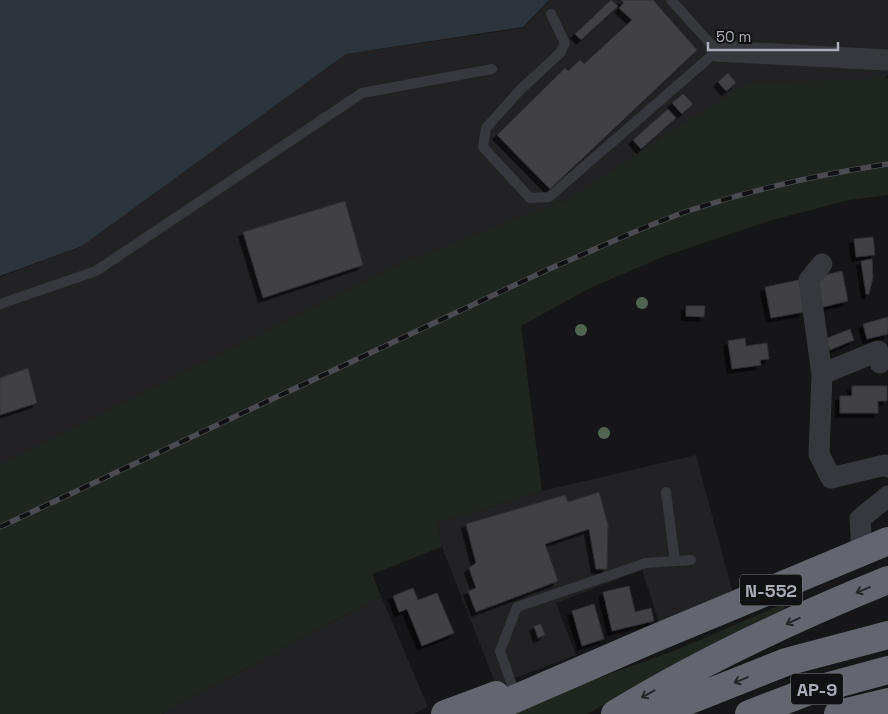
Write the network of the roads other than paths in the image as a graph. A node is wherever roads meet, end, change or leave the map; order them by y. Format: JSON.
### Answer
{"nodes":[{"id":1,"x":671,"y":0,"type":"edge"},
{"id":2,"x":551,"y":14,"type":"dead end"},
{"id":3,"x":717,"y":51,"type":"junction"},
{"id":4,"x":888,"y":60,"type":"edge"},
{"id":5,"x":492,"y":69,"type":"dead end"},
{"id":6,"x":822,"y":264,"type":"dead end"},
{"id":7,"x":0,"y":304,"type":"edge"},
{"id":8,"x":880,"y":363,"type":"dead end"},
{"id":9,"x":822,"y":374,"type":"junction"},
{"id":10,"x":888,"y":467,"type":"edge"},
{"id":11,"x":666,"y":492,"type":"dead end"},
{"id":12,"x":888,"y":496,"type":"edge"},
{"id":13,"x":888,"y":541,"type":"edge"},
{"id":14,"x":862,"y":552,"type":"junction"},
{"id":15,"x":691,"y":560,"type":"dead end"},
{"id":16,"x":675,"y":561,"type":"junction"},
{"id":17,"x":888,"y":580,"type":"edge"},
{"id":18,"x":888,"y":620,"type":"edge"},
{"id":19,"x":888,"y":635,"type":"edge"},
{"id":20,"x":653,"y":639,"type":"junction"},
{"id":21,"x":786,"y":662,"type":"junction"},
{"id":22,"x":888,"y":670,"type":"edge"},
{"id":23,"x":888,"y":682,"type":"edge"},
{"id":24,"x":513,"y":688,"type":"junction"},
{"id":25,"x":888,"y":702,"type":"edge"},
{"id":26,"x":445,"y":714,"type":"edge"},
{"id":27,"x":480,"y":714,"type":"edge"},
{"id":28,"x":615,"y":714,"type":"edge"},
{"id":29,"x":655,"y":714,"type":"edge"},
{"id":30,"x":749,"y":714,"type":"edge"},
{"id":31,"x":784,"y":714,"type":"edge"},
{"id":32,"x":838,"y":714,"type":"edge"}],
"edges":[{"from":1,"to":3,"type":"lane"},
{"from":2,"to":3,"type":"lane"},
{"from":3,"to":4,"type":"street"},
{"from":5,"to":7,"type":"lane"},
{"from":6,"to":9,"type":"street"},
{"from":8,"to":9,"type":"street"},
{"from":9,"to":10,"type":"street"},
{"from":11,"to":16,"type":"lane"},
{"from":12,"to":14,"type":"street"},
{"from":13,"to":14,"type":"highway","number":"N-552"},
{"from":14,"to":20,"type":"highway","number":"N-552"},
{"from":15,"to":16,"type":"lane"},
{"from":16,"to":24,"type":"lane"},
{"from":17,"to":28,"type":"highway","one_way":true},
{"from":18,"to":21,"type":"highway"},
{"from":19,"to":21,"type":"highway","number":"AP-9"},
{"from":20,"to":24,"type":"highway","number":"N-552"},
{"from":20,"to":27,"type":"highway","number":"N-552"},
{"from":21,"to":29,"type":"highway","number":"AP-9","one_way":true},
{"from":22,"to":30,"type":"highway","number":"AP-9"},
{"from":23,"to":31,"type":"highway"},
{"from":24,"to":26,"type":"highway","number":"N-552"},
{"from":25,"to":32,"type":"highway"}]}
